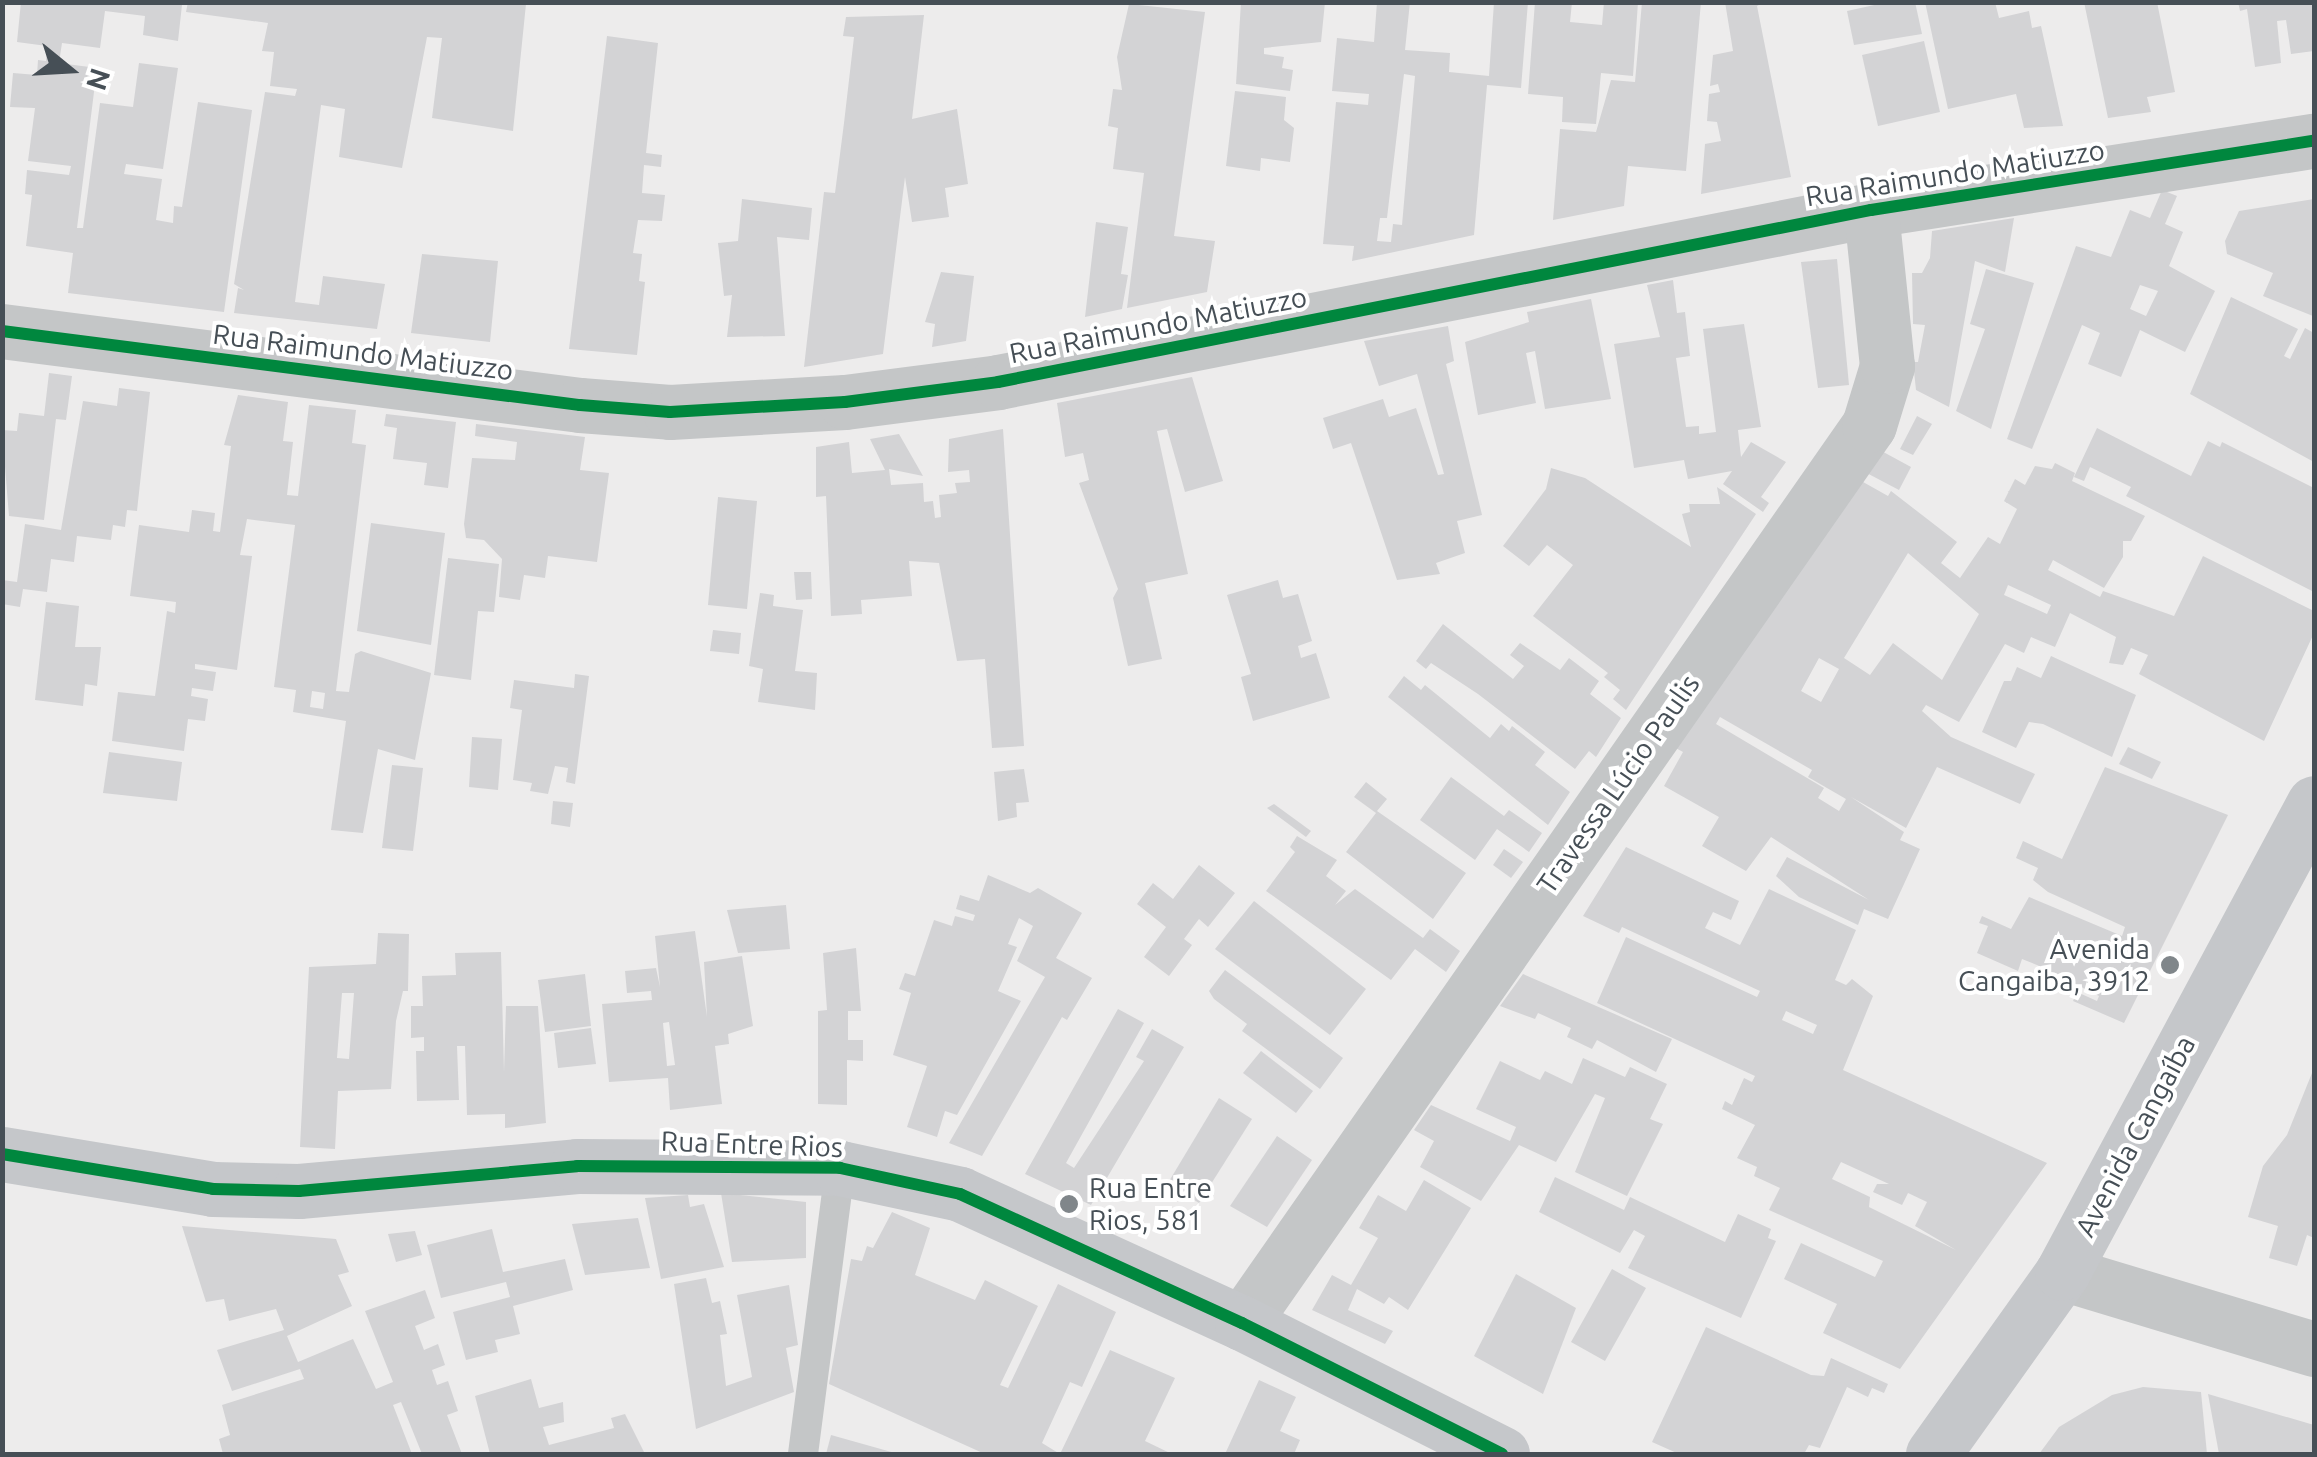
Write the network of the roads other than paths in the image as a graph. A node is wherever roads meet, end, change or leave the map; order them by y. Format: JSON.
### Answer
{"nodes":[{"id":1,"x":2314,"y":141,"type":"edge"},
{"id":2,"x":1870,"y":210,"type":"junction"},
{"id":3,"x":2,"y":330,"type":"edge"},
{"id":4,"x":2314,"y":803,"type":"edge"},
{"id":5,"x":2,"y":1154,"type":"edge"},
{"id":6,"x":840,"y":1168,"type":"junction"},
{"id":7,"x":2062,"y":1272,"type":"junction"},
{"id":8,"x":1242,"y":1322,"type":"junction"},
{"id":9,"x":2314,"y":1349,"type":"edge"},
{"id":10,"x":803,"y":1454,"type":"edge"},
{"id":11,"x":1502,"y":1454,"type":"edge"},
{"id":12,"x":1933,"y":1454,"type":"edge"}],
"edges":[{"from":1,"to":2,"type":"street","name":"Rua Raimundo Matiuzzo"},
{"from":2,"to":3,"type":"street","name":"Rua Raimundo Matiuzzo"},
{"from":2,"to":8,"type":"street","name":"Travessa Lúcio Paulis"},
{"from":4,"to":7,"type":"street","name":"Avenida Cangaíba"},
{"from":5,"to":6,"type":"street","name":"Rua Entre Rios"},
{"from":6,"to":8,"type":"street","name":"Rua Entre Rios"},
{"from":6,"to":10,"type":"lane"},
{"from":7,"to":9,"type":"street"},
{"from":7,"to":12,"type":"street","name":"Avenida Cangaíba"},
{"from":8,"to":11,"type":"street","name":"Rua Entre Rios"}]}
